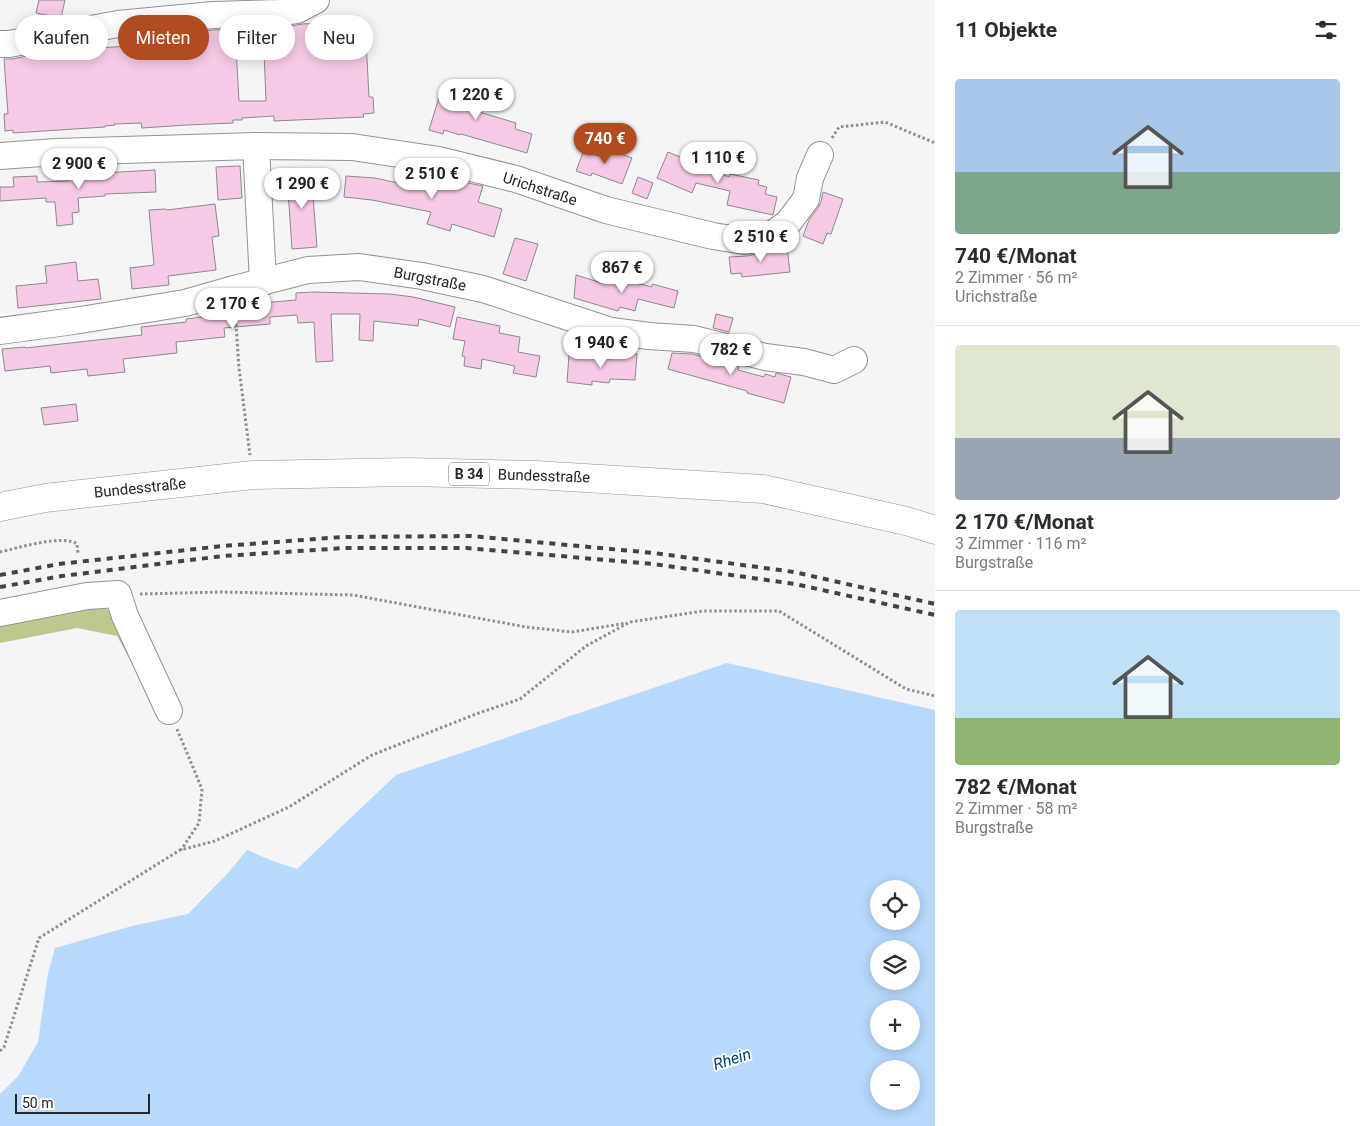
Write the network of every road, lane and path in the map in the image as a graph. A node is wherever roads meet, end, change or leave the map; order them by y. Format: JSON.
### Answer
{"nodes":[{"id":1,"x":316,"y":0,"type":"edge"},
{"id":2,"x":0,"y":44,"type":"edge"},
{"id":3,"x":935,"y":143,"type":"edge"},
{"id":4,"x":256,"y":146,"type":"junction"},
{"id":5,"x":820,"y":155,"type":"joint"},
{"id":6,"x":0,"y":156,"type":"edge"},
{"id":7,"x":263,"y":282,"type":"junction"},
{"id":8,"x":234,"y":289,"type":"junction"},
{"id":9,"x":0,"y":331,"type":"edge"},
{"id":10,"x":854,"y":360,"type":"dead end"},
{"id":11,"x":253,"y":475,"type":"junction"},
{"id":12,"x":0,"y":507,"type":"edge"},
{"id":13,"x":935,"y":530,"type":"edge"},
{"id":14,"x":0,"y":552,"type":"edge"},
{"id":15,"x":78,"y":554,"type":"dead end"},
{"id":16,"x":118,"y":594,"type":"junction"},
{"id":17,"x":0,"y":613,"type":"edge"},
{"id":18,"x":630,"y":622,"type":"junction"},
{"id":19,"x":935,"y":696,"type":"edge"},
{"id":20,"x":170,"y":711,"type":"joint"},
{"id":21,"x":180,"y":850,"type":"junction"},
{"id":22,"x":0,"y":1051,"type":"edge"}],
"edges":[{"from":1,"to":2,"type":"street"},
{"from":3,"to":5,"type":"path"},
{"from":4,"to":5,"type":"street","name":"Urichstraße"},
{"from":4,"to":6,"type":"street","name":"Urichstraße"},
{"from":4,"to":7,"type":"street"},
{"from":7,"to":8,"type":"street","name":"Burgstraße"},
{"from":7,"to":10,"type":"street","name":"Burgstraße"},
{"from":8,"to":9,"type":"street","name":"Burgstraße"},
{"from":8,"to":11,"type":"path"},
{"from":11,"to":12,"type":"main road","name":"Bundesstraße","number":"B 34"},
{"from":11,"to":13,"type":"main road","name":"Bundesstraße","number":"B 34"},
{"from":14,"to":15,"type":"path"},
{"from":16,"to":17,"type":"street"},
{"from":16,"to":18,"type":"path"},
{"from":16,"to":20,"type":"street"},
{"from":18,"to":19,"type":"path"},
{"from":18,"to":21,"type":"path"},
{"from":20,"to":21,"type":"path"},
{"from":21,"to":22,"type":"path"}]}
